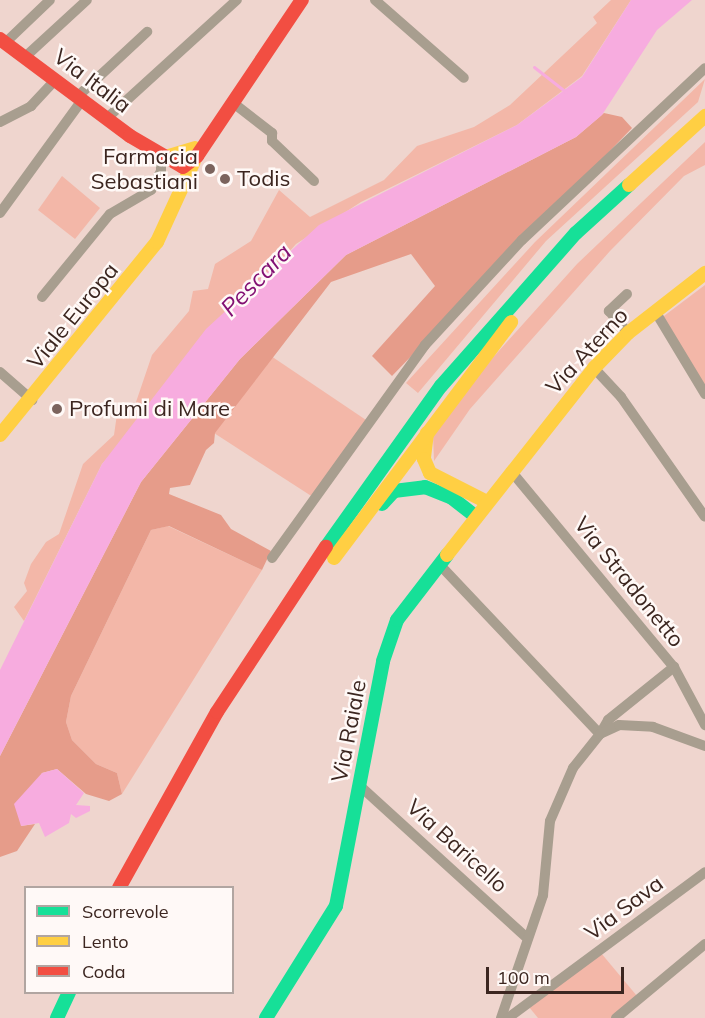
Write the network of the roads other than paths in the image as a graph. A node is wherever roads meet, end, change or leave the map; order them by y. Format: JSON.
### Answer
{"nodes":[{"id":1,"x":50,"y":0,"type":"edge"},
{"id":2,"x":87,"y":0,"type":"edge"},
{"id":3,"x":237,"y":0,"type":"edge"},
{"id":4,"x":302,"y":0,"type":"edge"},
{"id":5,"x":375,"y":0,"type":"edge"},
{"id":6,"x":147,"y":32,"type":"dead end"},
{"id":7,"x":3,"y":41,"type":"edge"},
{"id":8,"x":25,"y":57,"type":"junction"},
{"id":9,"x":705,"y":68,"type":"edge"},
{"id":10,"x":464,"y":78,"type":"dead end"},
{"id":11,"x":55,"y":80,"type":"junction"},
{"id":12,"x":79,"y":98,"type":"junction"},
{"id":13,"x":232,"y":102,"type":"junction"},
{"id":14,"x":705,"y":116,"type":"edge"},
{"id":15,"x":106,"y":119,"type":"junction"},
{"id":16,"x":0,"y":122,"type":"edge"},
{"id":17,"x":705,"y":132,"type":"edge"},
{"id":18,"x":196,"y":152,"type":"junction"},
{"id":19,"x":165,"y":156,"type":"junction"},
{"id":20,"x":181,"y":176,"type":"junction"},
{"id":21,"x":314,"y":181,"type":"dead end"},
{"id":22,"x":0,"y":213,"type":"edge"},
{"id":23,"x":705,"y":273,"type":"edge"},
{"id":24,"x":627,"y":294,"type":"dead end"},
{"id":25,"x":42,"y":297,"type":"dead end"},
{"id":26,"x":655,"y":311,"type":"junction"},
{"id":27,"x":628,"y":333,"type":"junction"},
{"id":28,"x":594,"y":368,"type":"junction"},
{"id":29,"x":0,"y":372,"type":"edge"},
{"id":30,"x":705,"y":394,"type":"edge"},
{"id":31,"x":32,"y":400,"type":"junction"},
{"id":32,"x":427,"y":431,"type":"junction"},
{"id":33,"x":0,"y":435,"type":"edge"},
{"id":34,"x":511,"y":471,"type":"junction"},
{"id":35,"x":487,"y":502,"type":"junction"},
{"id":36,"x":371,"y":508,"type":"junction"},
{"id":37,"x":705,"y":516,"type":"edge"},
{"id":38,"x":476,"y":517,"type":"junction"},
{"id":39,"x":273,"y":558,"type":"dead end"},
{"id":40,"x":439,"y":564,"type":"junction"},
{"id":41,"x":674,"y":667,"type":"junction"},
{"id":42,"x":620,"y":710,"type":"junction"},
{"id":43,"x":627,"y":725,"type":"junction"},
{"id":44,"x":705,"y":725,"type":"edge"},
{"id":45,"x":600,"y":734,"type":"junction"},
{"id":46,"x":705,"y":746,"type":"edge"},
{"id":47,"x":360,"y":786,"type":"junction"},
{"id":48,"x":705,"y":872,"type":"edge"},
{"id":49,"x":120,"y":886,"type":"edge"},
{"id":50,"x":135,"y":886,"type":"edge"},
{"id":51,"x":526,"y":937,"type":"junction"},
{"id":52,"x":705,"y":944,"type":"edge"},
{"id":53,"x":69,"y":994,"type":"edge"},
{"id":54,"x":83,"y":994,"type":"edge"},
{"id":55,"x":57,"y":1018,"type":"edge"},
{"id":56,"x":71,"y":1018,"type":"edge"},
{"id":57,"x":267,"y":1018,"type":"edge"},
{"id":58,"x":501,"y":1018,"type":"edge"},
{"id":59,"x":508,"y":1018,"type":"edge"},
{"id":60,"x":616,"y":1018,"type":"edge"}],
"edges":[{"from":1,"to":7,"type":"street"},
{"from":2,"to":8,"type":"street"},
{"from":3,"to":15,"type":"street"},
{"from":4,"to":13,"type":"main road"},
{"from":5,"to":10,"type":"street"},
{"from":6,"to":12,"type":"street"},
{"from":7,"to":8,"type":"main road","name":"Via Italia"},
{"from":8,"to":11,"type":"main road","name":"Via Italia"},
{"from":9,"to":39,"type":"street"},
{"from":11,"to":12,"type":"main road","name":"Via Italia"},
{"from":11,"to":16,"type":"street"},
{"from":12,"to":15,"type":"main road","name":"Via Italia"},
{"from":12,"to":22,"type":"street"},
{"from":13,"to":18,"type":"main road"},
{"from":13,"to":21,"type":"street"},
{"from":14,"to":49,"type":"main road"},
{"from":15,"to":19,"type":"main road","name":"Via Italia"},
{"from":17,"to":32,"type":"main road"},
{"from":18,"to":19,"type":"main road"},
{"from":18,"to":20,"type":"main road","name":"Viale Europa"},
{"from":19,"to":20,"type":"main road"},
{"from":19,"to":20,"type":"main road","name":"Via Italia"},
{"from":19,"to":25,"type":"street"},
{"from":20,"to":31,"type":"main road","name":"Viale Europa"},
{"from":23,"to":26,"type":"main road","name":"Via Aterno"},
{"from":24,"to":27,"type":"street"},
{"from":26,"to":27,"type":"main road","name":"Via Aterno"},
{"from":26,"to":30,"type":"street"},
{"from":27,"to":28,"type":"main road","name":"Via Aterno"},
{"from":28,"to":34,"type":"main road","name":"Via Aterno"},
{"from":28,"to":37,"type":"street"},
{"from":29,"to":31,"type":"street"},
{"from":31,"to":33,"type":"main road","name":"Viale Europa"},
{"from":32,"to":35,"type":"main road"},
{"from":32,"to":36,"type":"main road"},
{"from":34,"to":35,"type":"main road","name":"Via Raiale"},
{"from":34,"to":41,"type":"street","name":"Via Stradonetto"},
{"from":35,"to":38,"type":"main road","name":"Via Raiale"},
{"from":36,"to":38,"type":"main road"},
{"from":36,"to":50,"type":"main road"},
{"from":38,"to":40,"type":"main road","name":"Via Raiale"},
{"from":40,"to":45,"type":"street"},
{"from":40,"to":47,"type":"main road","name":"Via Raiale"},
{"from":41,"to":42,"type":"street"},
{"from":41,"to":44,"type":"street","name":"Via Stradonetto"},
{"from":42,"to":43,"type":"street"},
{"from":42,"to":45,"type":"street"},
{"from":43,"to":45,"type":"street"},
{"from":43,"to":46,"type":"street"},
{"from":45,"to":51,"type":"street"},
{"from":47,"to":51,"type":"street","name":"Via Baricello"},
{"from":47,"to":57,"type":"main road","name":"Via Raiale"},
{"from":48,"to":59,"type":"street","name":"Via Sava"},
{"from":51,"to":58,"type":"street"},
{"from":52,"to":60,"type":"street"},
{"from":53,"to":55,"type":"main road"},
{"from":54,"to":56,"type":"main road"}]}
